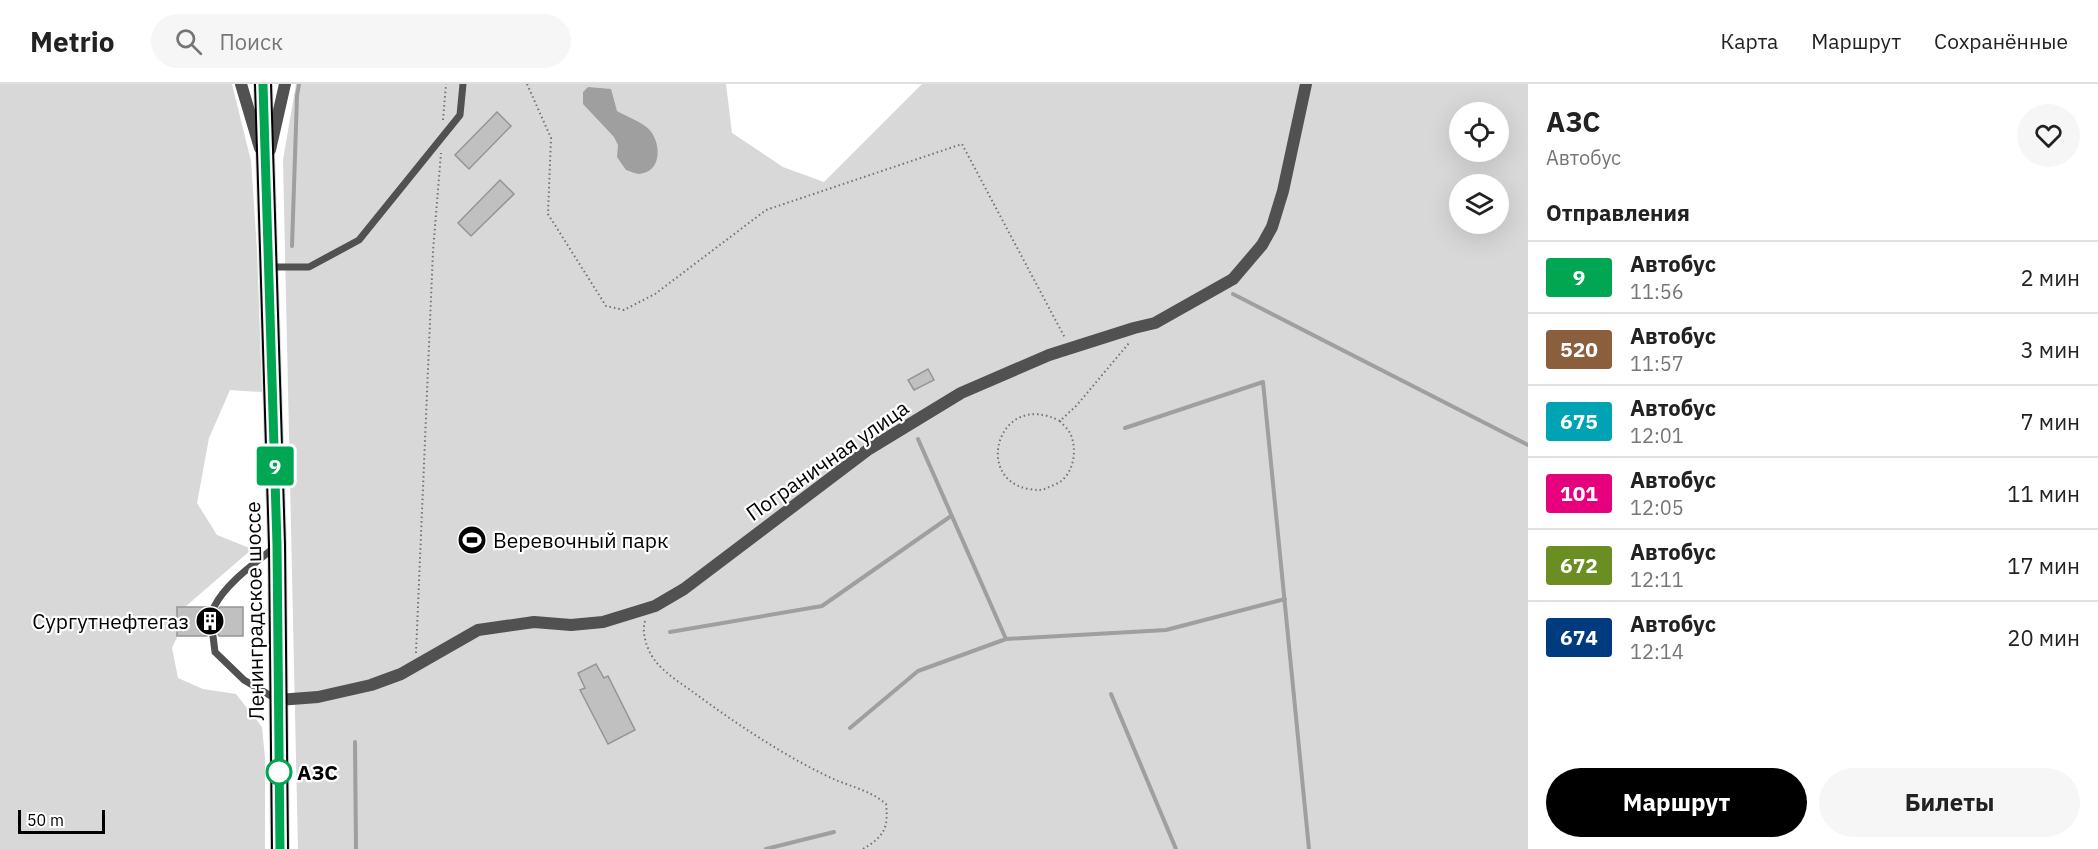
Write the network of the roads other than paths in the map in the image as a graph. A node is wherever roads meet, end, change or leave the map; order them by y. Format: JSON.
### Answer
{"nodes":[{"id":1,"x":241,"y":84,"type":"edge"},
{"id":2,"x":263,"y":84,"type":"edge"},
{"id":3,"x":285,"y":84,"type":"edge"},
{"id":4,"x":463,"y":84,"type":"edge"},
{"id":5,"x":1306,"y":84,"type":"edge"},
{"id":6,"x":266,"y":166,"type":"junction"},
{"id":7,"x":269,"y":267,"type":"junction"},
{"id":8,"x":277,"y":545,"type":"junction"},
{"id":9,"x":214,"y":607,"type":"dead end"},
{"id":10,"x":213,"y":636,"type":"dead end"},
{"id":11,"x":278,"y":700,"type":"junction"},
{"id":12,"x":280,"y":849,"type":"edge"}],
"edges":[{"from":1,"to":6,"type":"street"},
{"from":2,"to":6,"type":"highway","name":"Ленинградское шоссе"},
{"from":3,"to":6,"type":"street"},
{"from":4,"to":7,"type":"lane"},
{"from":5,"to":11,"type":"street","name":"Пограничная улица"},
{"from":6,"to":7,"type":"highway","name":"Ленинградское шоссе"},
{"from":7,"to":8,"type":"highway","name":"Ленинградское шоссе"},
{"from":8,"to":9,"type":"lane"},
{"from":8,"to":11,"type":"highway","name":"Ленинградское шоссе"},
{"from":10,"to":11,"type":"lane"},
{"from":11,"to":12,"type":"highway","name":"Ленинградское шоссе"}]}
